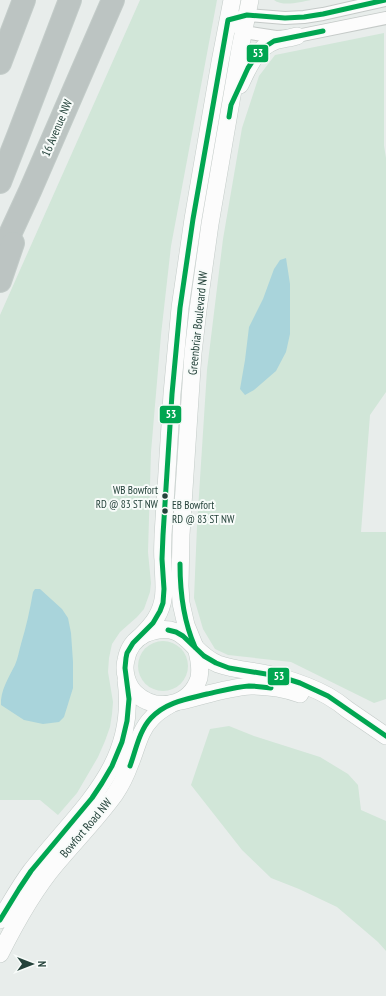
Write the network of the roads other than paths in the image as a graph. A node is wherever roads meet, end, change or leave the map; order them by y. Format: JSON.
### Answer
{"nodes":[{"id":1,"x":24,"y":0,"type":"edge"},
{"id":2,"x":70,"y":0,"type":"edge"},
{"id":3,"x":113,"y":0,"type":"edge"},
{"id":4,"x":232,"y":0,"type":"edge"},
{"id":5,"x":385,"y":0,"type":"edge"},
{"id":6,"x":247,"y":16,"type":"edge"},
{"id":7,"x":386,"y":18,"type":"edge"},
{"id":8,"x":228,"y":20,"type":"junction"},
{"id":9,"x":297,"y":36,"type":"junction"},
{"id":10,"x":1,"y":62,"type":"edge"},
{"id":11,"x":231,"y":105,"type":"junction"},
{"id":12,"x":0,"y":182,"type":"edge"},
{"id":13,"x":30,"y":191,"type":"junction"},
{"id":14,"x":0,"y":256,"type":"edge"},
{"id":15,"x":0,"y":281,"type":"edge"},
{"id":16,"x":140,"y":637,"type":"junction"},
{"id":17,"x":195,"y":647,"type":"junction"},
{"id":18,"x":126,"y":676,"type":"junction"},
{"id":19,"x":175,"y":703,"type":"junction"},
{"id":20,"x":348,"y":709,"type":"junction"},
{"id":21,"x":385,"y":733,"type":"edge"},
{"id":22,"x":0,"y":920,"type":"edge"},
{"id":23,"x":0,"y":954,"type":"edge"}],
"edges":[{"from":1,"to":10,"type":"highway"},
{"from":2,"to":12,"type":"highway"},
{"from":3,"to":13,"type":"highway","name":"16 Avenue NW"},
{"from":4,"to":8,"type":"street","name":"Greenbriar Boulevard NW"},
{"from":5,"to":6,"type":"street"},
{"from":6,"to":8,"type":"street"},
{"from":6,"to":9,"type":"street"},
{"from":6,"to":11,"type":"street","name":"Greenbriar Boulevard NW"},
{"from":7,"to":9,"type":"street"},
{"from":8,"to":16,"type":"street","name":"Greenbriar Boulevard NW"},
{"from":9,"to":11,"type":"street"},
{"from":11,"to":17,"type":"street","name":"Greenbriar Boulevard NW"},
{"from":13,"to":14,"type":"highway","name":"16 Avenue NW"},
{"from":13,"to":15,"type":"highway"},
{"from":16,"to":17,"type":"street"},
{"from":16,"to":18,"type":"street"},
{"from":17,"to":19,"type":"street"},
{"from":17,"to":20,"type":"street"},
{"from":18,"to":19,"type":"street"},
{"from":18,"to":22,"type":"street","name":"Bowfort Road NW"},
{"from":19,"to":20,"type":"street"},
{"from":19,"to":23,"type":"street","name":"Bowfort Road NW"},
{"from":20,"to":21,"type":"street"}]}
